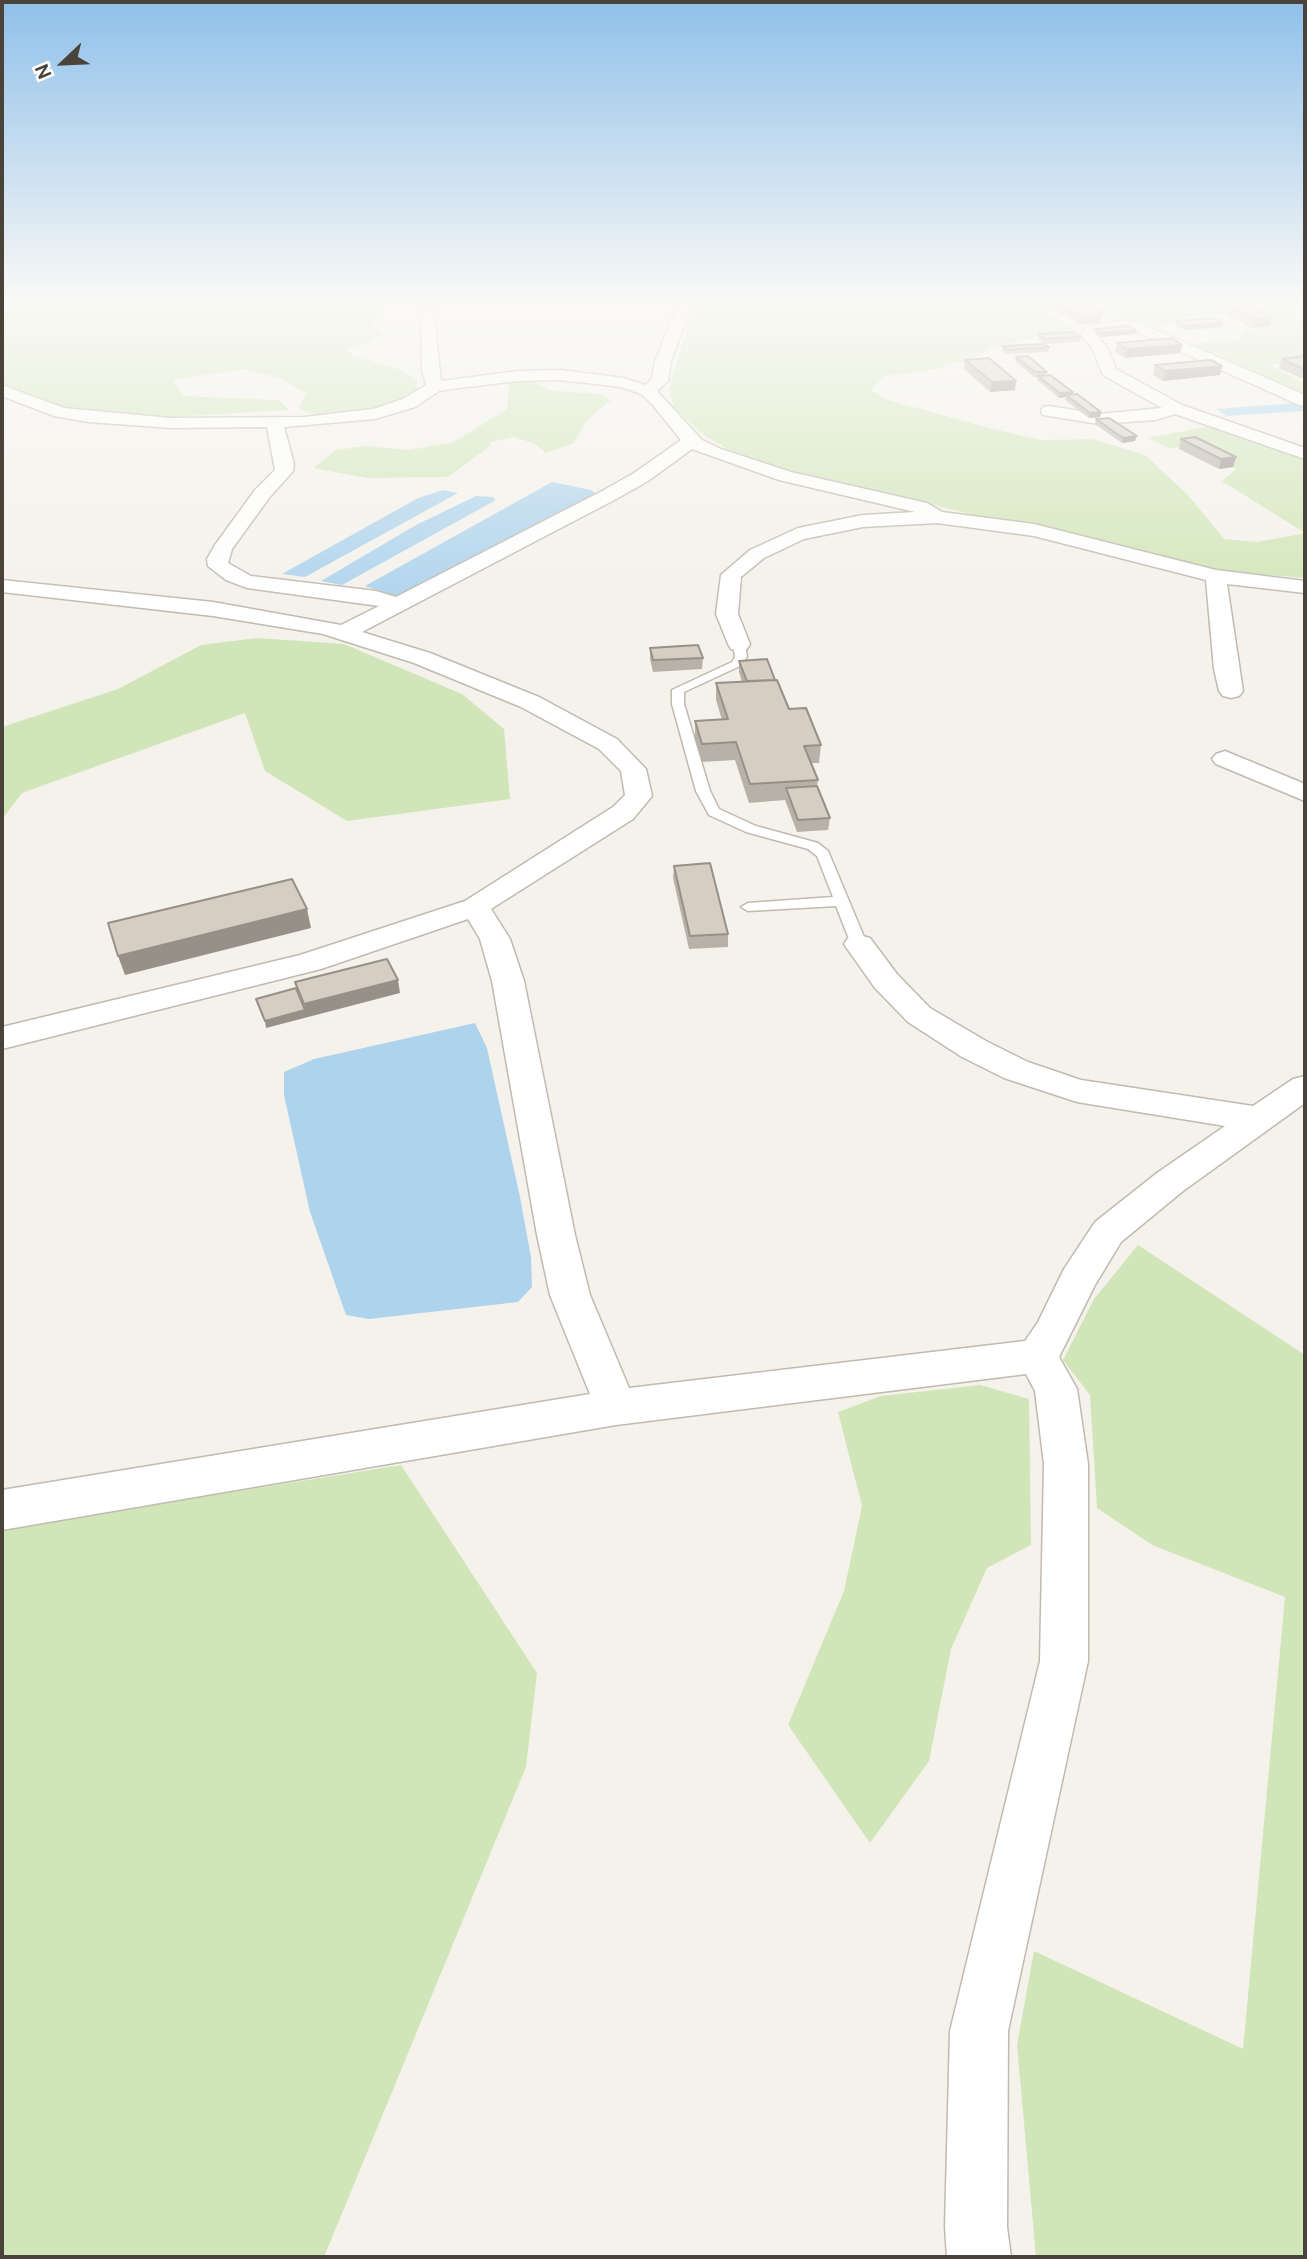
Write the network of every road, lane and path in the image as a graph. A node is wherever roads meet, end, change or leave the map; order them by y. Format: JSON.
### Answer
{"nodes":[{"id":1,"x":37,"y":403,"type":"edge"},
{"id":2,"x":408,"y":403,"type":"edge"},
{"id":3,"x":661,"y":403,"type":"edge"},
{"id":4,"x":1166,"y":403,"type":"edge"},
{"id":5,"x":1176,"y":409,"type":"junction"},
{"id":6,"x":1049,"y":411,"type":"dead end"},
{"id":7,"x":274,"y":422,"type":"junction"},
{"id":8,"x":691,"y":440,"type":"junction"},
{"id":9,"x":1305,"y":454,"type":"edge"},
{"id":10,"x":937,"y":517,"type":"junction"},
{"id":11,"x":1216,"y":576,"type":"junction"},
{"id":12,"x":3,"y":586,"type":"edge"},
{"id":13,"x":1305,"y":587,"type":"edge"},
{"id":14,"x":397,"y":605,"type":"junction"},
{"id":15,"x":343,"y":633,"type":"junction"},
{"id":16,"x":739,"y":644,"type":"joint"},
{"id":17,"x":1231,"y":691,"type":"dead end"},
{"id":18,"x":1225,"y":759,"type":"dead end"},
{"id":19,"x":1305,"y":793,"type":"edge"},
{"id":20,"x":841,"y":901,"type":"junction"},
{"id":21,"x":748,"y":907,"type":"dead end"},
{"id":22,"x":475,"y":908,"type":"junction"},
{"id":23,"x":859,"y":944,"type":"joint"},
{"id":24,"x":2,"y":1038,"type":"edge"},
{"id":25,"x":1305,"y":1087,"type":"edge"},
{"id":26,"x":1257,"y":1119,"type":"junction"},
{"id":27,"x":1037,"y":1356,"type":"junction"},
{"id":28,"x":615,"y":1407,"type":"junction"},
{"id":29,"x":2,"y":1510,"type":"edge"},
{"id":30,"x":979,"y":2257,"type":"edge"}],
"edges":[{"from":1,"to":7,"type":"street"},
{"from":2,"to":7,"type":"street"},
{"from":3,"to":8,"type":"street"},
{"from":4,"to":5,"type":"street"},
{"from":5,"to":6,"type":"street"},
{"from":5,"to":9,"type":"street"},
{"from":7,"to":14,"type":"street"},
{"from":8,"to":10,"type":"street"},
{"from":8,"to":14,"type":"street"},
{"from":10,"to":11,"type":"street"},
{"from":10,"to":16,"type":"street"},
{"from":11,"to":13,"type":"street"},
{"from":11,"to":17,"type":"street"},
{"from":12,"to":15,"type":"street"},
{"from":14,"to":15,"type":"street"},
{"from":15,"to":22,"type":"street"},
{"from":16,"to":20,"type":"lane"},
{"from":18,"to":19,"type":"street"},
{"from":20,"to":21,"type":"lane"},
{"from":20,"to":23,"type":"lane"},
{"from":22,"to":24,"type":"street"},
{"from":22,"to":28,"type":"street"},
{"from":23,"to":26,"type":"street"},
{"from":25,"to":26,"type":"street"},
{"from":26,"to":27,"type":"street"},
{"from":27,"to":28,"type":"street"},
{"from":27,"to":30,"type":"street"},
{"from":28,"to":29,"type":"street"}]}
